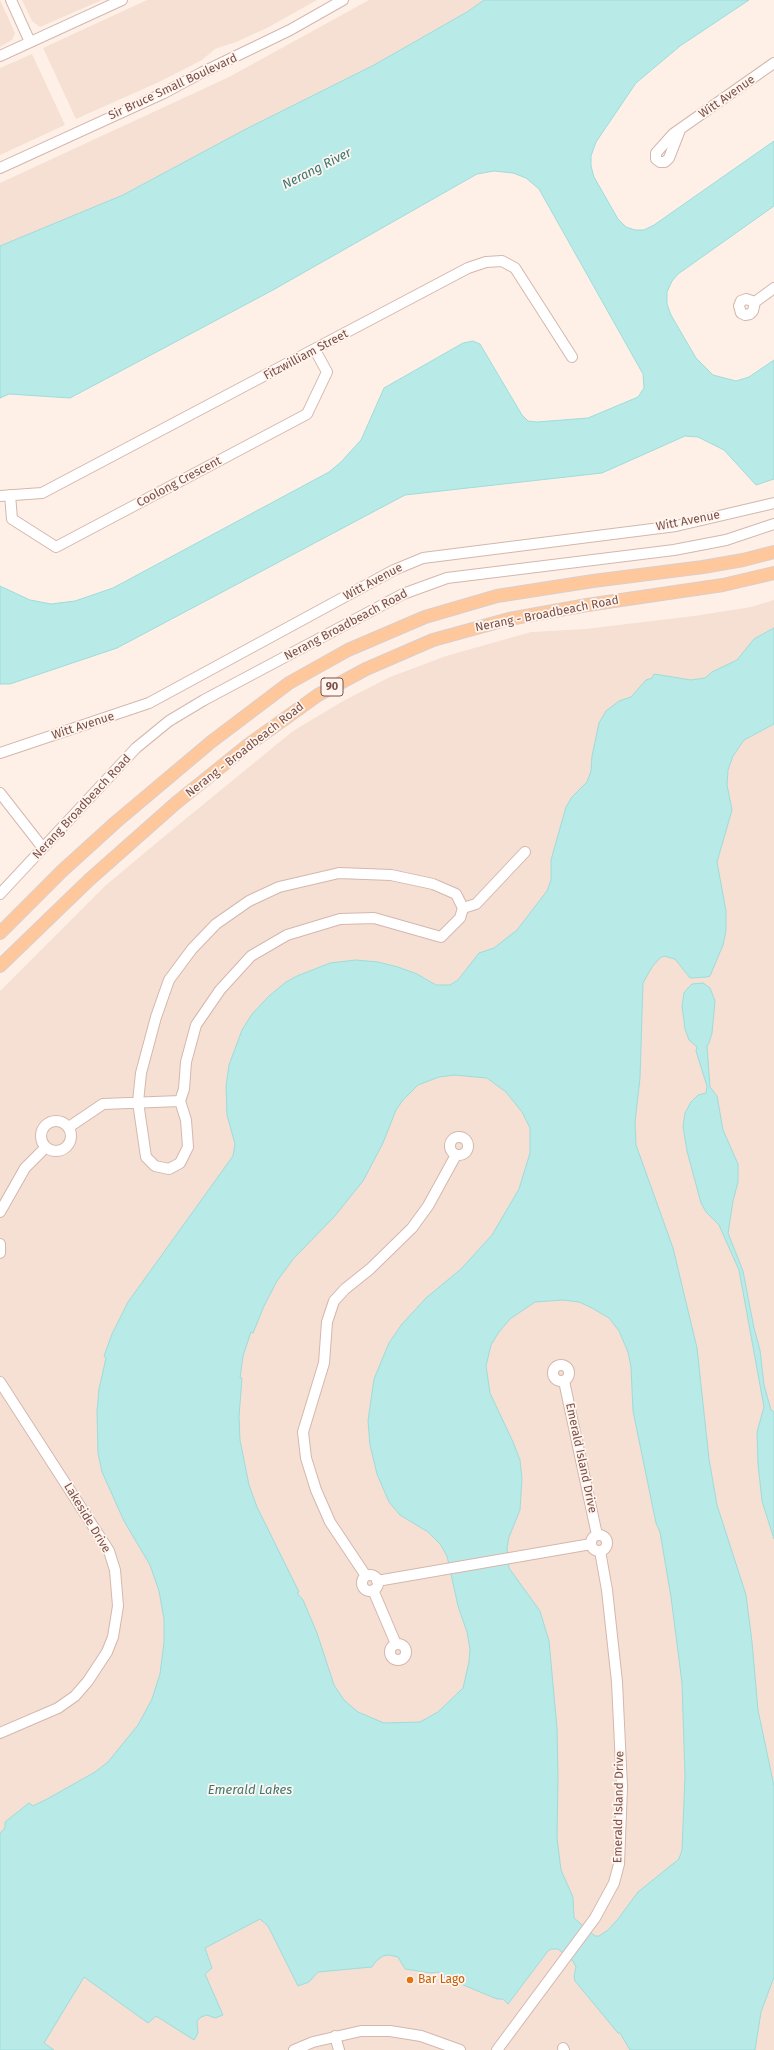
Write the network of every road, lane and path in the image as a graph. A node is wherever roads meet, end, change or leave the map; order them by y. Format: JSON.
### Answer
{"nodes":[{"id":1,"x":11,"y":0,"type":"edge"},
{"id":2,"x":120,"y":0,"type":"edge"},
{"id":3,"x":343,"y":0,"type":"edge"},
{"id":4,"x":30,"y":42,"type":"junction"},
{"id":5,"x":0,"y":56,"type":"edge"},
{"id":6,"x":774,"y":63,"type":"edge"},
{"id":7,"x":680,"y":130,"type":"dead end"},
{"id":8,"x":0,"y":168,"type":"edge"},
{"id":9,"x":774,"y":288,"type":"edge"},
{"id":10,"x":755,"y":302,"type":"dead end"},
{"id":11,"x":315,"y":350,"type":"junction"},
{"id":12,"x":572,"y":357,"type":"dead end"},
{"id":13,"x":5,"y":496,"type":"edge"},
{"id":14,"x":774,"y":502,"type":"edge"},
{"id":15,"x":774,"y":524,"type":"edge"},
{"id":16,"x":774,"y":552,"type":"edge"},
{"id":17,"x":774,"y":573,"type":"edge"},
{"id":18,"x":0,"y":753,"type":"edge"},
{"id":19,"x":0,"y":793,"type":"edge"},
{"id":20,"x":43,"y":848,"type":"junction"},
{"id":21,"x":525,"y":852,"type":"dead end"},
{"id":22,"x":0,"y":894,"type":"edge"},
{"id":23,"x":463,"y":908,"type":"junction"},
{"id":24,"x":0,"y":933,"type":"edge"},
{"id":25,"x":0,"y":966,"type":"edge"},
{"id":26,"x":180,"y":1101,"type":"junction"},
{"id":27,"x":138,"y":1102,"type":"junction"},
{"id":28,"x":69,"y":1127,"type":"junction"},
{"id":29,"x":46,"y":1147,"type":"junction"},
{"id":30,"x":456,"y":1155,"type":"dead end"},
{"id":31,"x":0,"y":1212,"type":"edge"},
{"id":32,"x":0,"y":1244,"type":"edge"},
{"id":33,"x":0,"y":1253,"type":"edge"},
{"id":34,"x":564,"y":1381,"type":"dead end"},
{"id":35,"x":0,"y":1382,"type":"edge"},
{"id":36,"x":597,"y":1534,"type":"junction"},
{"id":37,"x":591,"y":1544,"type":"junction"},
{"id":38,"x":600,"y":1551,"type":"junction"},
{"id":39,"x":366,"y":1576,"type":"junction"},
{"id":40,"x":375,"y":1586,"type":"junction"},
{"id":41,"x":396,"y":1644,"type":"dead end"},
{"id":42,"x":0,"y":1733,"type":"edge"},
{"id":43,"x":336,"y":2036,"type":"junction"},
{"id":44,"x":294,"y":2050,"type":"edge"},
{"id":45,"x":339,"y":2050,"type":"edge"},
{"id":46,"x":460,"y":2050,"type":"edge"},
{"id":47,"x":497,"y":2050,"type":"edge"}],
"edges":[{"from":1,"to":4,"type":"street"},
{"from":2,"to":4,"type":"street"},
{"from":3,"to":8,"type":"street","name":"Sir Bruce Small Boulevard"},
{"from":4,"to":5,"type":"street"},
{"from":6,"to":7,"type":"street","name":"Witt Avenue"},
{"from":9,"to":10,"type":"street"},
{"from":11,"to":12,"type":"street","name":"Fitzwilliam Street"},
{"from":11,"to":13,"type":"street","name":"Fitzwilliam Street"},
{"from":11,"to":13,"type":"street","name":"Coolong Crescent"},
{"from":14,"to":18,"type":"street","name":"Witt Avenue"},
{"from":15,"to":20,"type":"street","name":"Nerang Broadbeach Road"},
{"from":16,"to":24,"type":"main road","name":"Nerang - Broadbeach Road","number":"90"},
{"from":17,"to":25,"type":"main road","name":"Nerang - Broadbeach Road","number":"90"},
{"from":19,"to":20,"type":"street"},
{"from":20,"to":22,"type":"street","name":"Nerang Broadbeach Road"},
{"from":21,"to":23,"type":"street"},
{"from":23,"to":26,"type":"street"},
{"from":23,"to":27,"type":"street"},
{"from":26,"to":27,"type":"street"},
{"from":26,"to":27,"type":"street"},
{"from":27,"to":28,"type":"street"},
{"from":28,"to":29,"type":"street"},
{"from":28,"to":29,"type":"street"},
{"from":29,"to":31,"type":"street"},
{"from":30,"to":39,"type":"street"},
{"from":32,"to":33,"type":"street"},
{"from":34,"to":36,"type":"street","name":"Emerald Island Drive"},
{"from":35,"to":42,"type":"street","name":"Lakeside Drive"},
{"from":36,"to":37,"type":"street"},
{"from":36,"to":38,"type":"street"},
{"from":37,"to":38,"type":"street"},
{"from":37,"to":40,"type":"street"},
{"from":38,"to":47,"type":"street","name":"Emerald Island Drive"},
{"from":39,"to":40,"type":"street"},
{"from":39,"to":40,"type":"street"},
{"from":40,"to":41,"type":"street"},
{"from":43,"to":44,"type":"street"},
{"from":43,"to":45,"type":"street"},
{"from":43,"to":46,"type":"street"}]}
